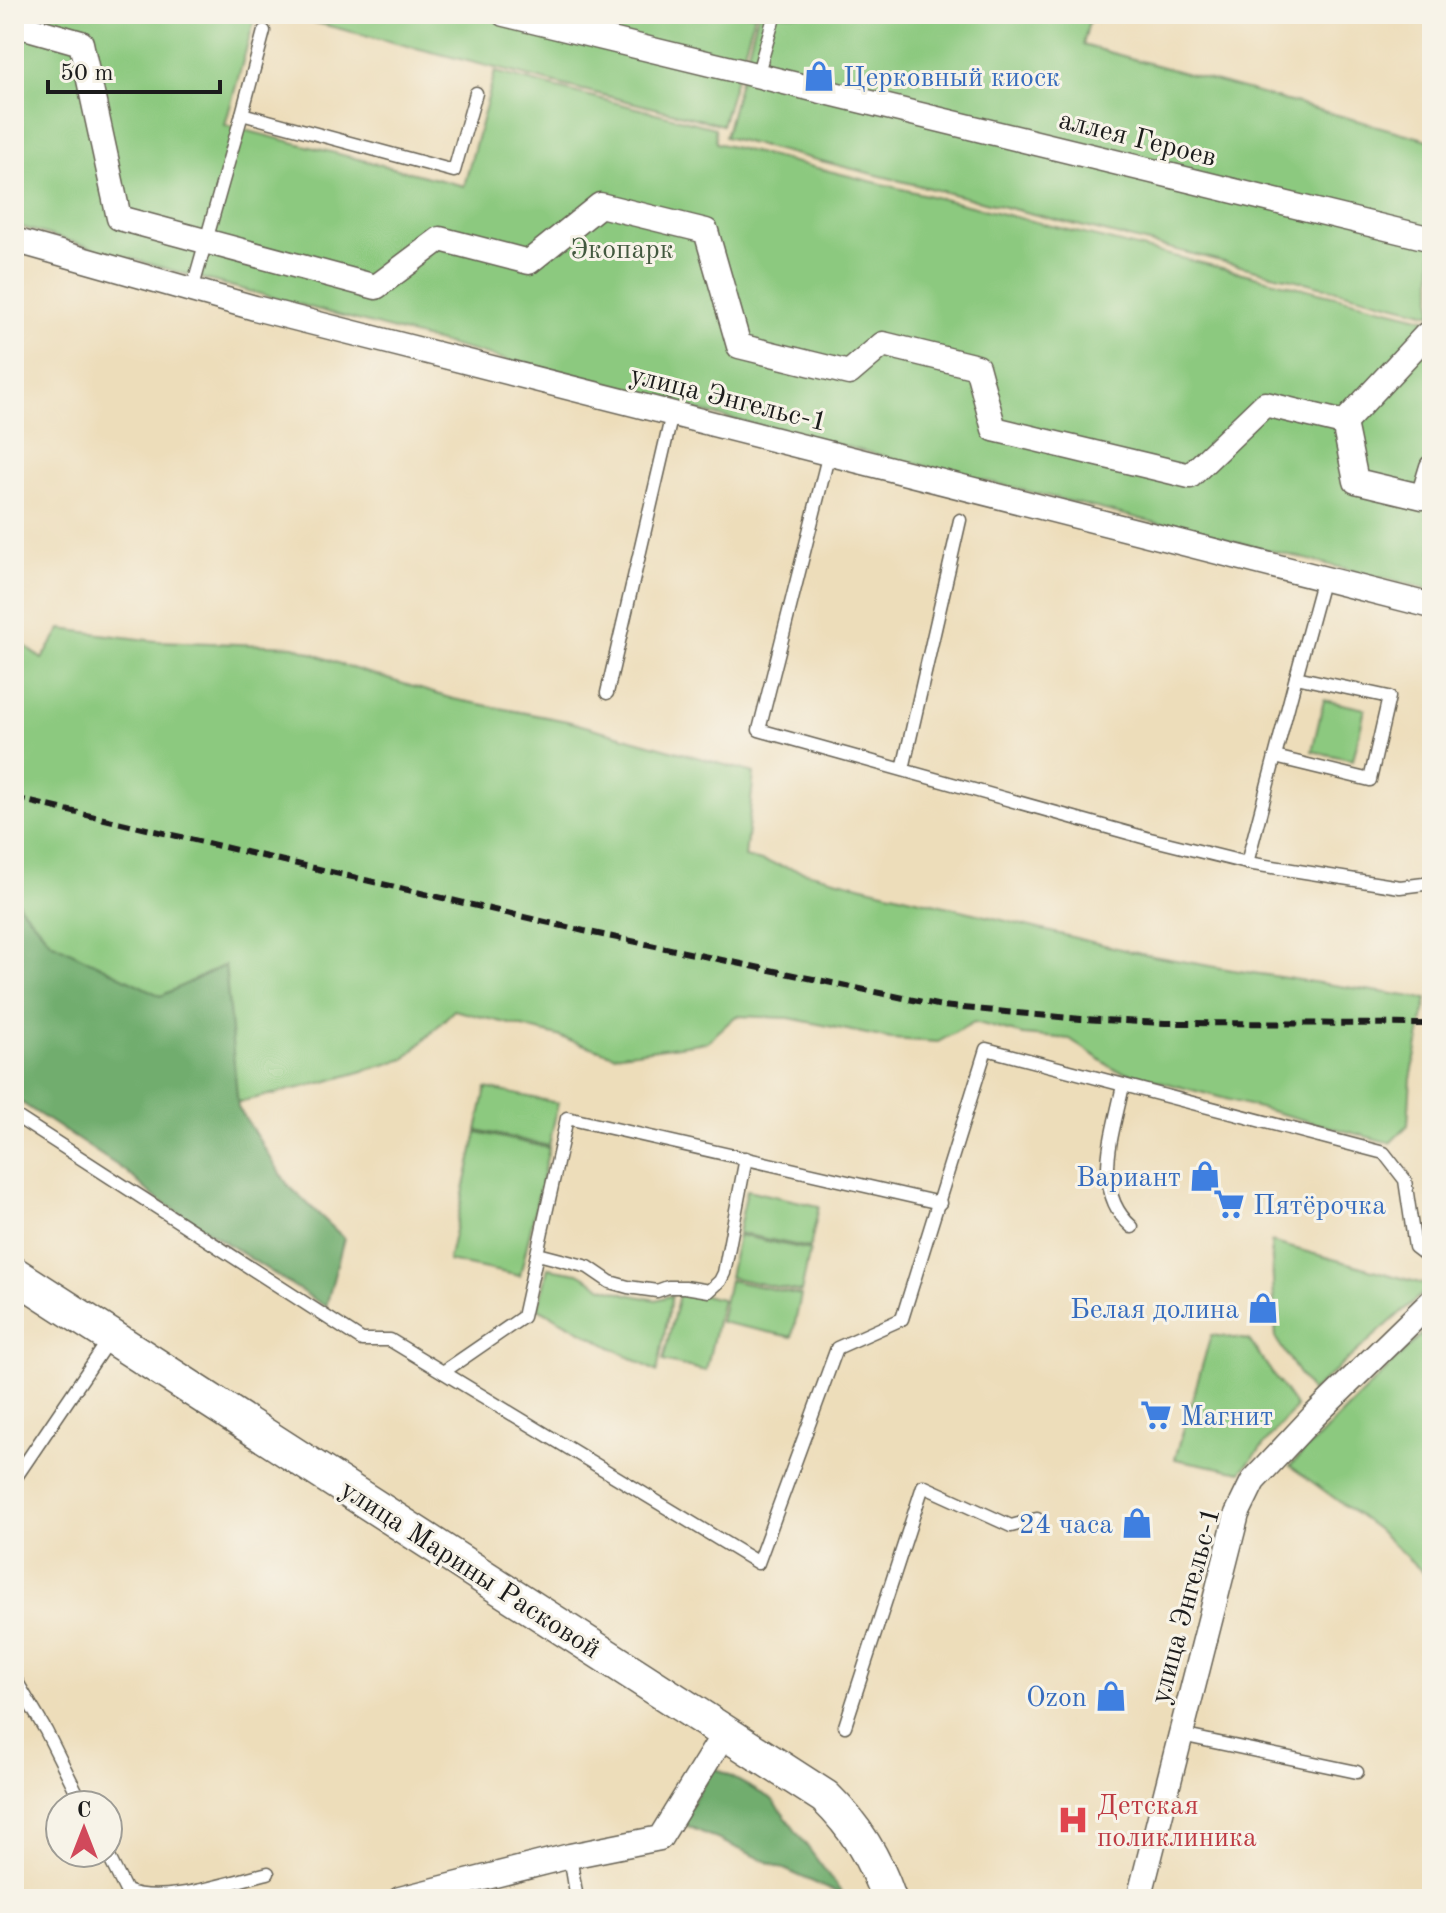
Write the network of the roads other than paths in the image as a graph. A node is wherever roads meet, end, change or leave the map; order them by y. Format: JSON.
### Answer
{"nodes":[{"id":1,"x":504,"y":14,"type":"edge"},
{"id":2,"x":775,"y":14,"type":"edge"},
{"id":3,"x":14,"y":24,"type":"edge"},
{"id":4,"x":264,"y":31,"type":"dead end"},
{"id":5,"x":757,"y":76,"type":"junction"},
{"id":6,"x":476,"y":93,"type":"dead end"},
{"id":7,"x":242,"y":114,"type":"junction"},
{"id":8,"x":1432,"y":239,"type":"edge"},
{"id":9,"x":14,"y":240,"type":"edge"},
{"id":10,"x":205,"y":242,"type":"junction"},
{"id":11,"x":192,"y":290,"type":"junction"},
{"id":12,"x":1432,"y":336,"type":"edge"},
{"id":13,"x":672,"y":414,"type":"junction"},
{"id":14,"x":1344,"y":423,"type":"junction"},
{"id":15,"x":829,"y":453,"type":"junction"},
{"id":16,"x":1432,"y":467,"type":"edge"},
{"id":17,"x":960,"y":520,"type":"dead end"},
{"id":18,"x":1323,"y":578,"type":"junction"},
{"id":19,"x":1432,"y":606,"type":"edge"},
{"id":20,"x":1296,"y":677,"type":"junction"},
{"id":21,"x":607,"y":693,"type":"dead end"},
{"id":22,"x":1275,"y":757,"type":"junction"},
{"id":23,"x":903,"y":769,"type":"junction"},
{"id":24,"x":1247,"y":863,"type":"junction"},
{"id":25,"x":1432,"y":883,"type":"edge"},
{"id":26,"x":1123,"y":1085,"type":"junction"},
{"id":27,"x":14,"y":1115,"type":"edge"},
{"id":28,"x":746,"y":1158,"type":"junction"},
{"id":29,"x":940,"y":1203,"type":"junction"},
{"id":30,"x":1132,"y":1227,"type":"dead end"},
{"id":31,"x":538,"y":1254,"type":"junction"},
{"id":32,"x":1432,"y":1260,"type":"edge"},
{"id":33,"x":14,"y":1274,"type":"edge"},
{"id":34,"x":1432,"y":1301,"type":"edge"},
{"id":35,"x":111,"y":1336,"type":"junction"},
{"id":36,"x":443,"y":1372,"type":"junction"},
{"id":37,"x":14,"y":1480,"type":"edge"},
{"id":38,"x":1037,"y":1519,"type":"dead end"},
{"id":39,"x":14,"y":1677,"type":"edge"},
{"id":40,"x":845,"y":1726,"type":"dead end"},
{"id":41,"x":725,"y":1732,"type":"junction"},
{"id":42,"x":1181,"y":1735,"type":"junction"},
{"id":43,"x":1357,"y":1772,"type":"dead end"},
{"id":44,"x":75,"y":1789,"type":"edge"},
{"id":45,"x":570,"y":1856,"type":"junction"},
{"id":46,"x":115,"y":1869,"type":"edge"},
{"id":47,"x":268,"y":1873,"type":"dead end"},
{"id":48,"x":400,"y":1899,"type":"edge"},
{"id":49,"x":577,"y":1899,"type":"edge"},
{"id":50,"x":889,"y":1899,"type":"edge"},
{"id":51,"x":1139,"y":1899,"type":"edge"}],
"edges":[{"from":1,"to":5,"type":"street","name":"аллея Героев"},
{"from":2,"to":5,"type":"lane"},
{"from":3,"to":10,"type":"street"},
{"from":4,"to":7,"type":"lane"},
{"from":5,"to":8,"type":"street","name":"аллея Героев"},
{"from":6,"to":7,"type":"lane"},
{"from":7,"to":10,"type":"lane"},
{"from":9,"to":11,"type":"street","name":"улица Энгельс-1"},
{"from":10,"to":11,"type":"lane"},
{"from":10,"to":14,"type":"street"},
{"from":11,"to":13,"type":"street","name":"улица Энгельс-1"},
{"from":12,"to":14,"type":"street"},
{"from":13,"to":15,"type":"street","name":"улица Энгельс-1"},
{"from":13,"to":21,"type":"lane"},
{"from":14,"to":16,"type":"street"},
{"from":15,"to":18,"type":"street","name":"улица Энгельс-1"},
{"from":15,"to":23,"type":"lane"},
{"from":17,"to":23,"type":"lane"},
{"from":18,"to":19,"type":"street","name":"улица Энгельс-1"},
{"from":18,"to":20,"type":"lane"},
{"from":20,"to":22,"type":"lane"},
{"from":20,"to":22,"type":"lane"},
{"from":22,"to":24,"type":"lane"},
{"from":23,"to":24,"type":"lane"},
{"from":24,"to":25,"type":"lane"},
{"from":26,"to":29,"type":"lane"},
{"from":26,"to":30,"type":"lane"},
{"from":26,"to":32,"type":"lane"},
{"from":27,"to":36,"type":"lane"},
{"from":28,"to":29,"type":"lane"},
{"from":28,"to":31,"type":"lane"},
{"from":28,"to":31,"type":"lane"},
{"from":29,"to":36,"type":"lane"},
{"from":31,"to":36,"type":"lane"},
{"from":33,"to":35,"type":"main road","name":"улица Марины Расковой"},
{"from":34,"to":42,"type":"street","name":"улица Энгельс-1"},
{"from":35,"to":37,"type":"lane"},
{"from":35,"to":41,"type":"main road","name":"улица Марины Расковой"},
{"from":38,"to":40,"type":"lane"},
{"from":39,"to":44,"type":"lane"},
{"from":41,"to":45,"type":"street"},
{"from":41,"to":50,"type":"main road","name":"улица Марины Расковой"},
{"from":42,"to":43,"type":"lane"},
{"from":42,"to":51,"type":"street","name":"улица Энгельс-1"},
{"from":45,"to":48,"type":"street"},
{"from":45,"to":49,"type":"lane"},
{"from":46,"to":47,"type":"lane"}]}
